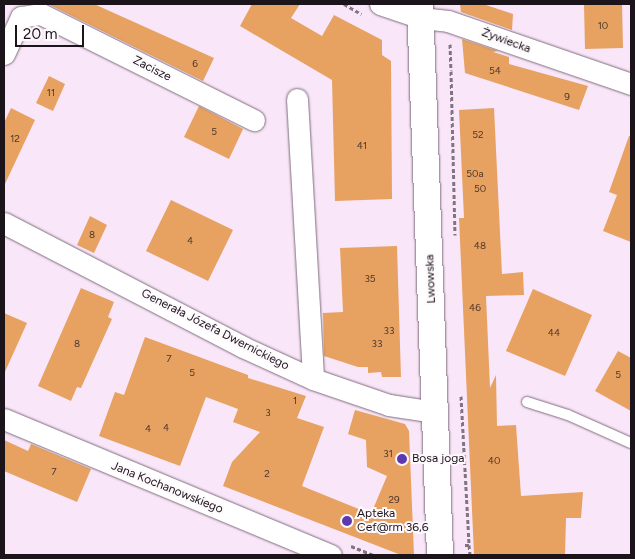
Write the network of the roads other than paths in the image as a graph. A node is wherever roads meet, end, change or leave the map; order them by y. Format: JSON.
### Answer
{"nodes":[{"id":1,"x":380,"y":4,"type":"edge"},
{"id":2,"x":421,"y":11,"type":"edge"},
{"id":3,"x":4,"y":54,"type":"edge"},
{"id":4,"x":631,"y":84,"type":"edge"},
{"id":5,"x":297,"y":99,"type":"dead end"},
{"id":6,"x":254,"y":120,"type":"dead end"},
{"id":7,"x":4,"y":223,"type":"edge"},
{"id":8,"x":312,"y":379,"type":"junction"},
{"id":9,"x":527,"y":402,"type":"dead end"},
{"id":10,"x":435,"y":412,"type":"junction"},
{"id":11,"x":4,"y":418,"type":"edge"},
{"id":12,"x":631,"y":443,"type":"edge"},
{"id":13,"x":330,"y":555,"type":"edge"},
{"id":14,"x":440,"y":555,"type":"edge"}],
"edges":[{"from":1,"to":2,"type":"street","name":"Żywiecka"},
{"from":2,"to":4,"type":"street","name":"Żywiecka"},
{"from":2,"to":10,"type":"street","name":"Lwowska"},
{"from":3,"to":6,"type":"street","name":"Zacisze"},
{"from":5,"to":8,"type":"street"},
{"from":7,"to":8,"type":"street","name":"Generała Józefa Dwernickiego"},
{"from":8,"to":10,"type":"street","name":"Generała Józefa Dwernickiego"},
{"from":9,"to":12,"type":"lane"},
{"from":10,"to":14,"type":"street","name":"Lwowska"},
{"from":11,"to":13,"type":"street","name":"Jana Kochanowskiego"}]}
